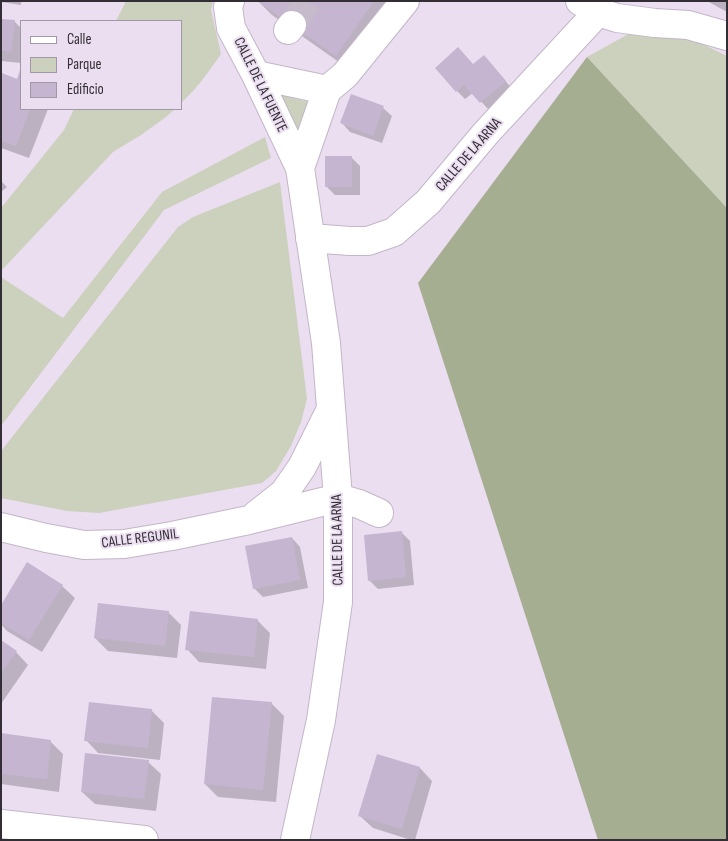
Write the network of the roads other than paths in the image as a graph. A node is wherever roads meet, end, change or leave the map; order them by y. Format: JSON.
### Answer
{"nodes":[{"id":1,"x":230,"y":1,"type":"edge"},
{"id":2,"x":405,"y":1,"type":"edge"},
{"id":3,"x":589,"y":6,"type":"edge"},
{"id":4,"x":727,"y":36,"type":"edge"},
{"id":5,"x":256,"y":75,"type":"junction"},
{"id":6,"x":327,"y":90,"type":"junction"},
{"id":7,"x":300,"y":168,"type":"junction"},
{"id":8,"x":310,"y":238,"type":"junction"},
{"id":9,"x":330,"y":410,"type":"junction"},
{"id":10,"x":338,"y":498,"type":"junction"},
{"id":11,"x":379,"y":512,"type":"dead end"},
{"id":12,"x":249,"y":520,"type":"junction"},
{"id":13,"x":1,"y":528,"type":"edge"},
{"id":14,"x":1,"y":824,"type":"edge"},
{"id":15,"x":144,"y":840,"type":"edge"},
{"id":16,"x":295,"y":840,"type":"edge"}],
"edges":[{"from":1,"to":5,"type":"street","name":"CALLE DE LA FUENTE"},
{"from":2,"to":6,"type":"street"},
{"from":3,"to":4,"type":"street"},
{"from":3,"to":8,"type":"street","name":"CALLE DE LA ARNA"},
{"from":5,"to":6,"type":"street"},
{"from":5,"to":7,"type":"street","name":"CALLE DE LA FUENTE"},
{"from":6,"to":7,"type":"street","name":"CALLE DE LA ARNA"},
{"from":7,"to":8,"type":"street","name":"CALLE DE LA ARNA"},
{"from":8,"to":9,"type":"street","name":"CALLE DE LA ARNA"},
{"from":9,"to":10,"type":"street","name":"CALLE DE LA ARNA"},
{"from":9,"to":12,"type":"street","name":"CALLE REGUNIL"},
{"from":10,"to":11,"type":"street"},
{"from":10,"to":12,"type":"street","name":"CALLE REGUNIL"},
{"from":10,"to":16,"type":"street","name":"CALLE DE LA ARNA"},
{"from":12,"to":13,"type":"street","name":"CALLE REGUNIL"},
{"from":14,"to":15,"type":"street"}]}
